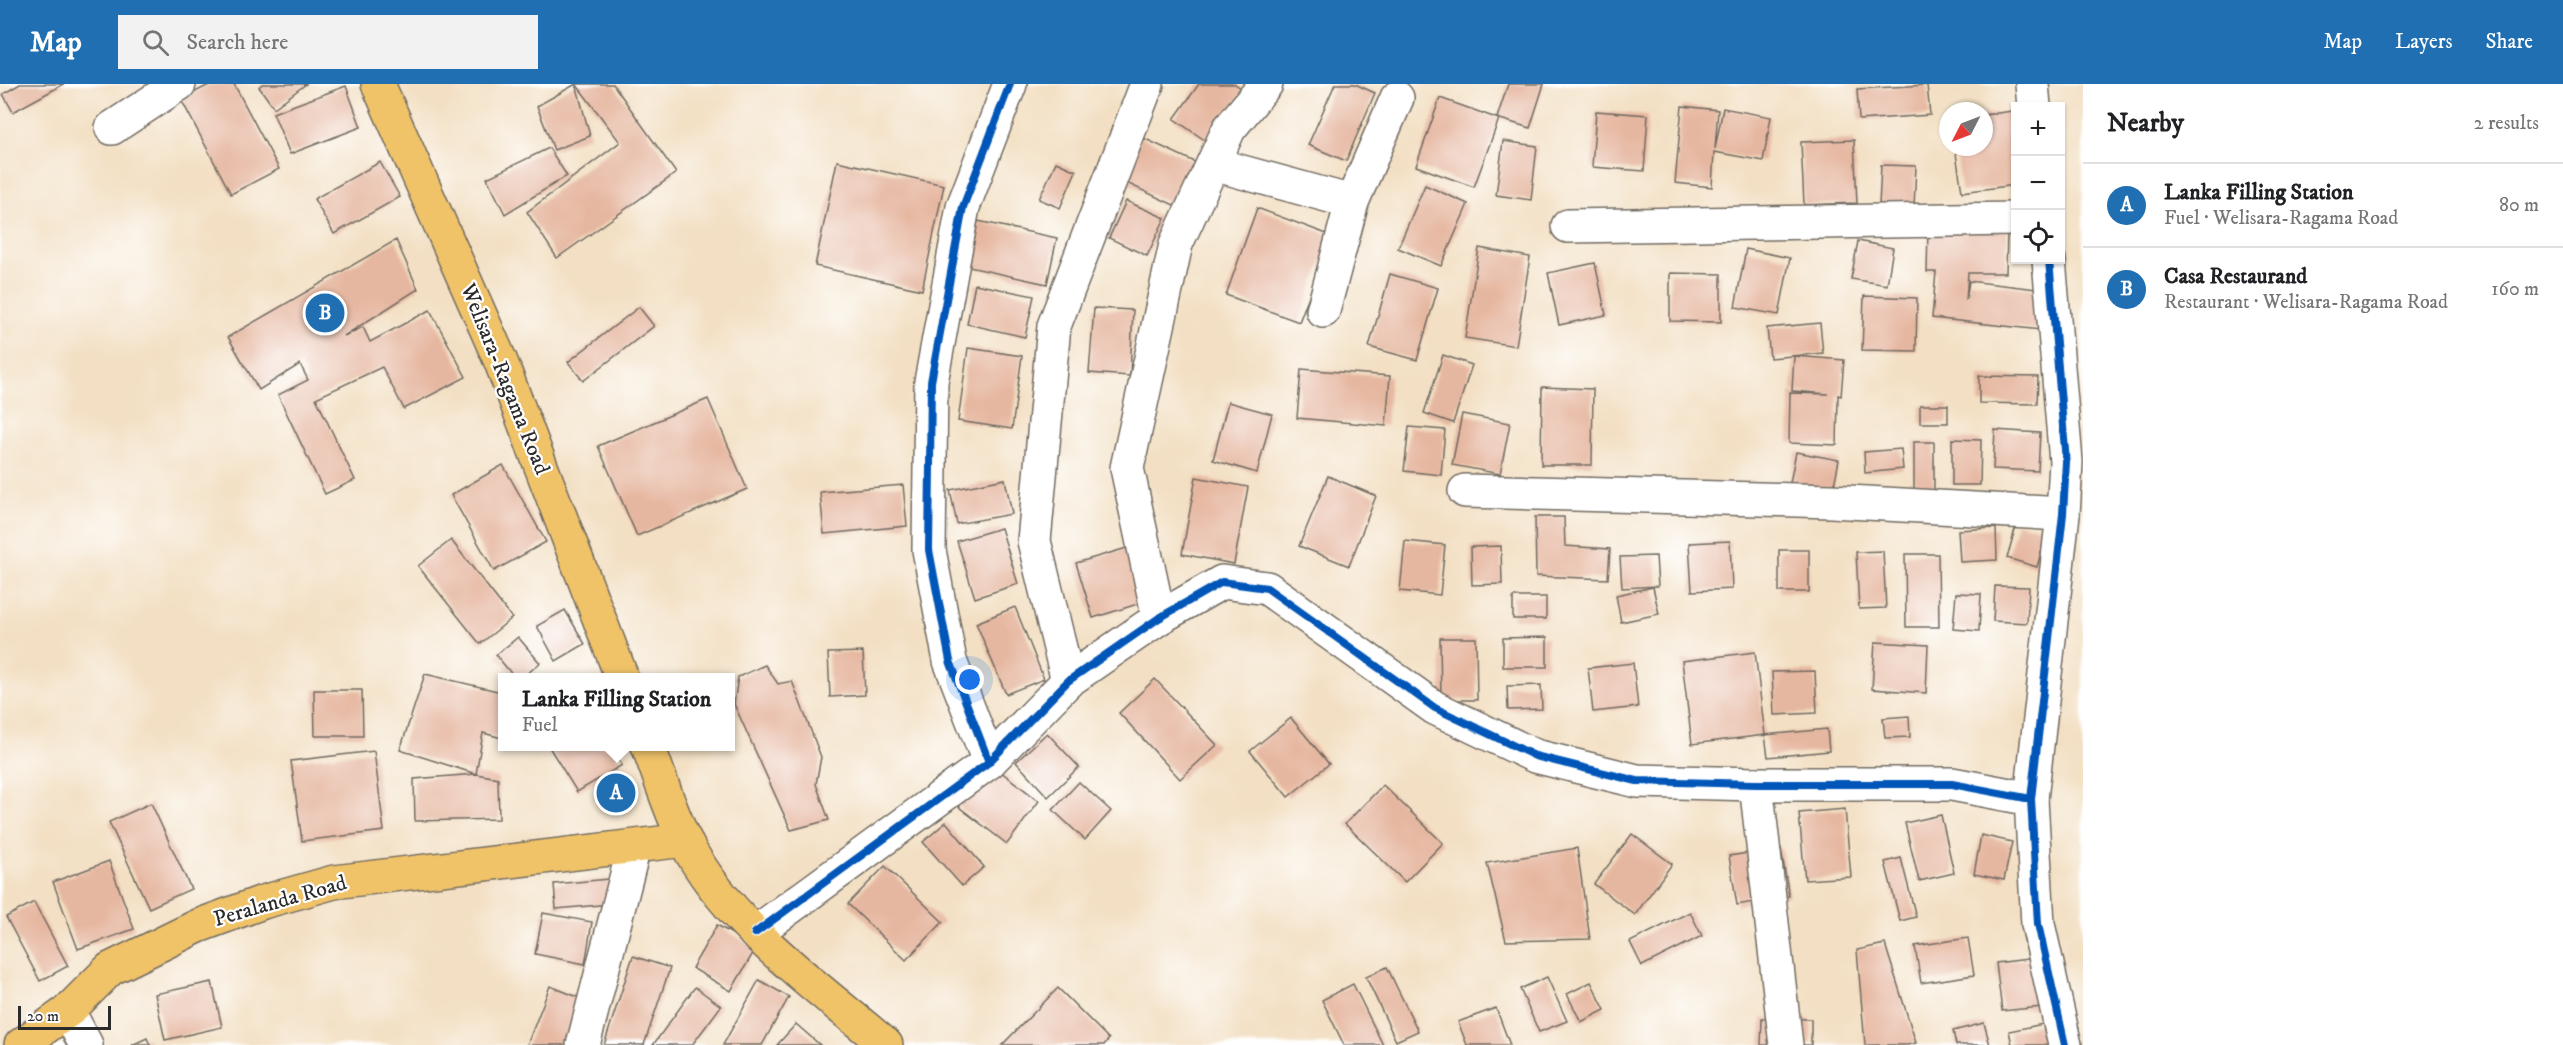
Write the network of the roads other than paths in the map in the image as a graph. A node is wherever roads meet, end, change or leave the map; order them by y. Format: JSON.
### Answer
{"nodes":[{"id":1,"x":179,"y":84,"type":"edge"},
{"id":2,"x":378,"y":84,"type":"edge"},
{"id":3,"x":1010,"y":84,"type":"edge"},
{"id":4,"x":1147,"y":84,"type":"edge"},
{"id":5,"x":1266,"y":84,"type":"edge"},
{"id":6,"x":2032,"y":84,"type":"edge"},
{"id":7,"x":1397,"y":98,"type":"dead end"},
{"id":8,"x":2034,"y":102,"type":"edge"},
{"id":9,"x":112,"y":128,"type":"dead end"},
{"id":10,"x":1213,"y":164,"type":"junction"},
{"id":11,"x":1352,"y":202,"type":"junction"},
{"id":12,"x":2011,"y":219,"type":"edge"},
{"id":13,"x":1568,"y":226,"type":"dead end"},
{"id":14,"x":2050,"y":264,"type":"edge"},
{"id":15,"x":1323,"y":311,"type":"dead end"},
{"id":16,"x":2075,"y":460,"type":"edge"},
{"id":17,"x":1465,"y":491,"type":"dead end"},
{"id":18,"x":2063,"y":514,"type":"junction"},
{"id":19,"x":1159,"y":618,"type":"junction"},
{"id":20,"x":620,"y":673,"type":"edge"},
{"id":21,"x":1068,"y":681,"type":"junction"},
{"id":22,"x":650,"y":751,"type":"edge"},
{"id":23,"x":989,"y":762,"type":"junction"},
{"id":24,"x":1756,"y":784,"type":"junction"},
{"id":25,"x":2031,"y":799,"type":"junction"},
{"id":26,"x":685,"y":840,"type":"junction"},
{"id":27,"x":634,"y":847,"type":"junction"},
{"id":28,"x":755,"y":933,"type":"junction"},
{"id":29,"x":68,"y":1011,"type":"junction"},
{"id":30,"x":21,"y":1045,"type":"edge"},
{"id":31,"x":86,"y":1045,"type":"edge"},
{"id":32,"x":583,"y":1045,"type":"edge"},
{"id":33,"x":886,"y":1045,"type":"edge"},
{"id":34,"x":1786,"y":1045,"type":"edge"},
{"id":35,"x":2066,"y":1045,"type":"edge"}],
"edges":[{"from":1,"to":9,"type":"street"},
{"from":2,"to":20,"type":"main road","name":"Welisara-Ragama Road"},
{"from":3,"to":23,"type":"street"},
{"from":4,"to":21,"type":"street"},
{"from":5,"to":10,"type":"street"},
{"from":6,"to":8,"type":"street"},
{"from":7,"to":11,"type":"street"},
{"from":10,"to":11,"type":"street"},
{"from":10,"to":19,"type":"street"},
{"from":11,"to":15,"type":"street"},
{"from":12,"to":13,"type":"street"},
{"from":14,"to":16,"type":"street"},
{"from":16,"to":18,"type":"street"},
{"from":17,"to":18,"type":"street"},
{"from":18,"to":25,"type":"street"},
{"from":19,"to":21,"type":"street"},
{"from":19,"to":24,"type":"street"},
{"from":21,"to":23,"type":"street"},
{"from":22,"to":26,"type":"main road"},
{"from":23,"to":28,"type":"street"},
{"from":24,"to":25,"type":"street"},
{"from":24,"to":34,"type":"street"},
{"from":25,"to":35,"type":"street"},
{"from":26,"to":27,"type":"main road","name":"Peralanda Road"},
{"from":26,"to":28,"type":"main road"},
{"from":27,"to":29,"type":"main road","name":"Peralanda Road"},
{"from":27,"to":32,"type":"street"},
{"from":28,"to":33,"type":"main road"},
{"from":29,"to":30,"type":"main road","name":"Peralanda Road"},
{"from":29,"to":31,"type":"street"}]}
